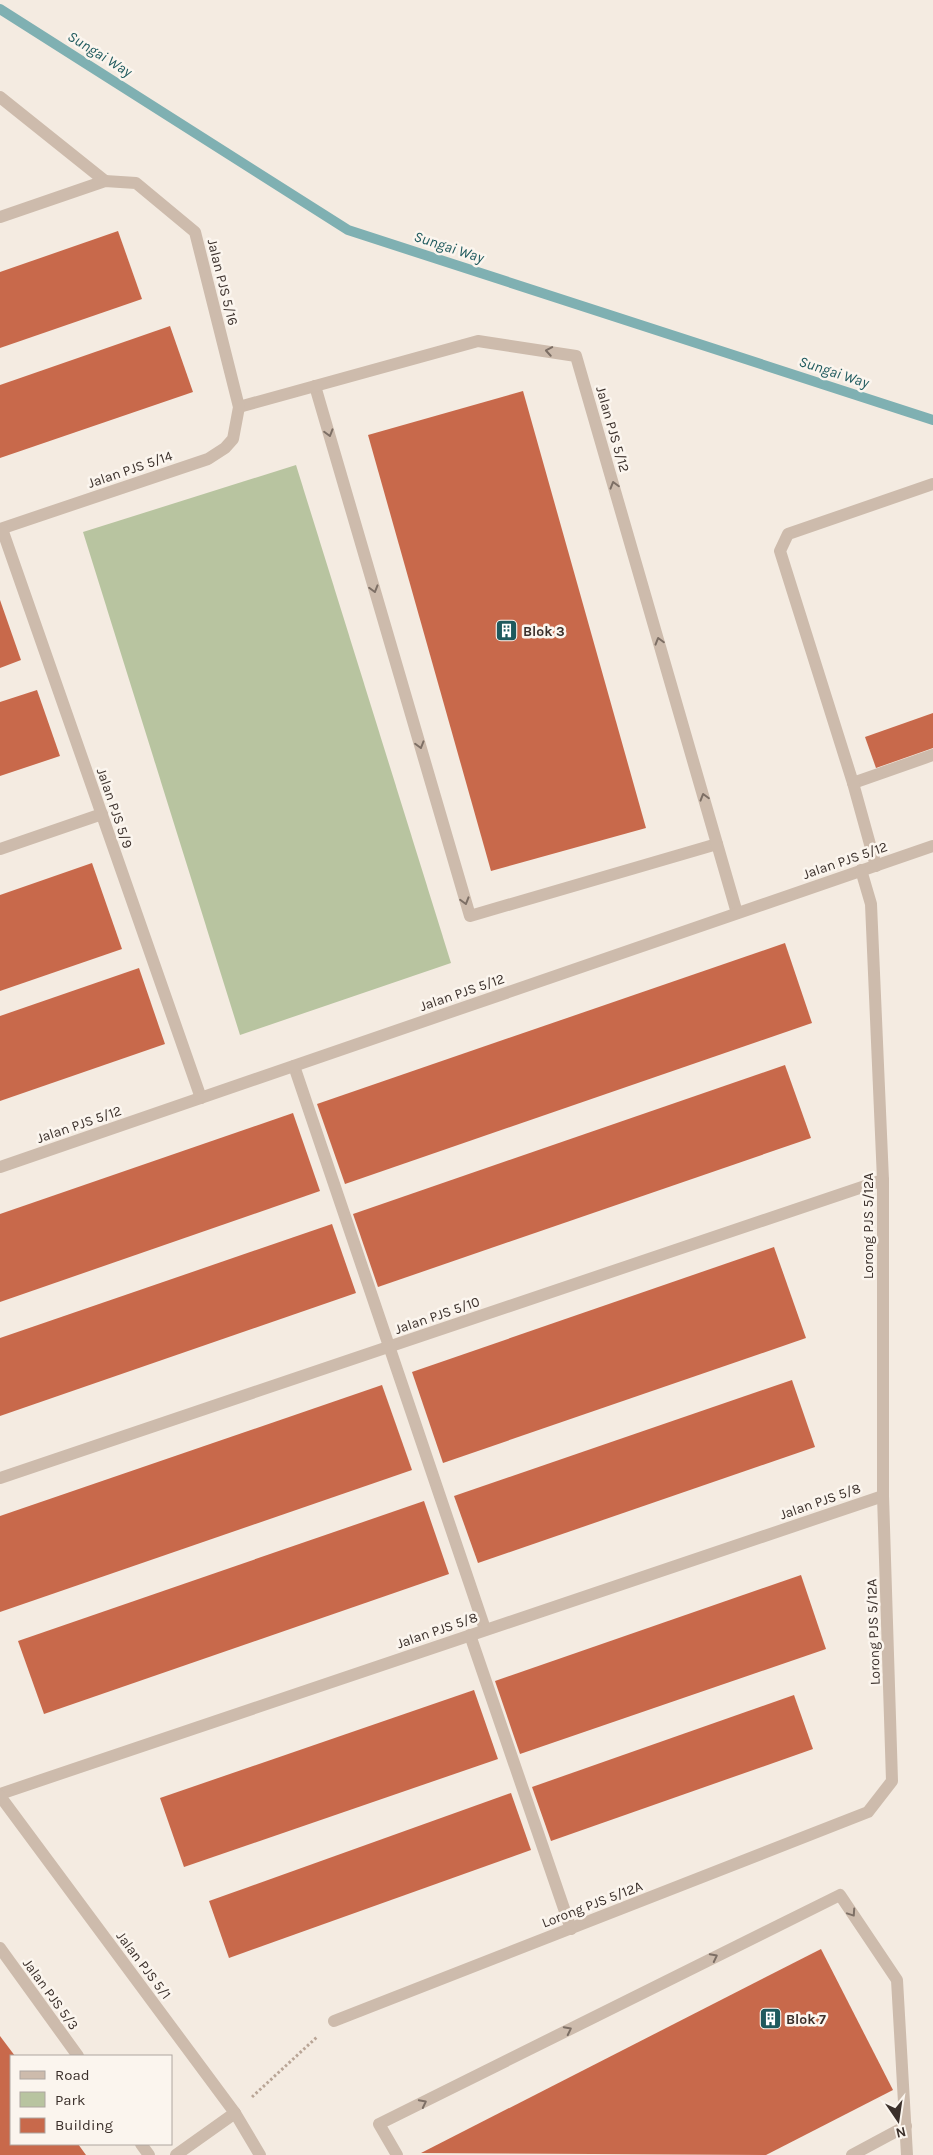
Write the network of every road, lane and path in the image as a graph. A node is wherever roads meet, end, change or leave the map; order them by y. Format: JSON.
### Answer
{"nodes":[{"id":1,"x":0,"y":97,"type":"edge"},
{"id":2,"x":105,"y":181,"type":"junction"},
{"id":3,"x":0,"y":217,"type":"edge"},
{"id":4,"x":315,"y":386,"type":"junction"},
{"id":5,"x":239,"y":406,"type":"junction"},
{"id":6,"x":933,"y":484,"type":"edge"},
{"id":7,"x":1,"y":529,"type":"edge"},
{"id":8,"x":933,"y":755,"type":"edge"},
{"id":9,"x":853,"y":783,"type":"junction"},
{"id":10,"x":102,"y":814,"type":"junction"},
{"id":11,"x":717,"y":844,"type":"junction"},
{"id":12,"x":933,"y":846,"type":"edge"},
{"id":13,"x":0,"y":849,"type":"edge"},
{"id":14,"x":876,"y":866,"type":"junction"},
{"id":15,"x":861,"y":870,"type":"junction"},
{"id":16,"x":737,"y":913,"type":"junction"},
{"id":17,"x":294,"y":1066,"type":"junction"},
{"id":18,"x":201,"y":1098,"type":"junction"},
{"id":19,"x":0,"y":1167,"type":"edge"},
{"id":20,"x":883,"y":1180,"type":"junction"},
{"id":21,"x":390,"y":1347,"type":"junction"},
{"id":22,"x":0,"y":1478,"type":"edge"},
{"id":23,"x":883,"y":1496,"type":"junction"},
{"id":24,"x":485,"y":1630,"type":"junction"},
{"id":25,"x":470,"y":1635,"type":"junction"},
{"id":26,"x":0,"y":1795,"type":"edge"},
{"id":27,"x":571,"y":1929,"type":"junction"},
{"id":28,"x":0,"y":1948,"type":"edge"},
{"id":29,"x":334,"y":2021,"type":"joint"},
{"id":30,"x":77,"y":2055,"type":"edge"},
{"id":31,"x":235,"y":2113,"type":"junction"},
{"id":32,"x":906,"y":2126,"type":"junction"},
{"id":33,"x":176,"y":2155,"type":"edge"},
{"id":34,"x":260,"y":2155,"type":"edge"},
{"id":35,"x":397,"y":2155,"type":"edge"},
{"id":36,"x":852,"y":2155,"type":"edge"},
{"id":37,"x":907,"y":2155,"type":"edge"}],
"edges":[{"from":1,"to":2,"type":"street"},
{"from":2,"to":3,"type":"street","name":"Jalan PJS 5/16"},
{"from":2,"to":5,"type":"street","name":"Jalan PJS 5/16"},
{"from":4,"to":5,"type":"street","name":"Jalan PJS 5/12"},
{"from":11,"to":4,"type":"street","name":"Jalan PJS 5/12","one_way":true},
{"from":4,"to":11,"type":"street","one_way":true},
{"from":5,"to":7,"type":"street","name":"Jalan PJS 5/14"},
{"from":6,"to":9,"type":"street"},
{"from":7,"to":10,"type":"street","name":"Jalan PJS 5/9"},
{"from":8,"to":9,"type":"street"},
{"from":9,"to":14,"type":"street"},
{"from":10,"to":13,"type":"street"},
{"from":10,"to":18,"type":"street","name":"Jalan PJS 5/9"},
{"from":11,"to":16,"type":"street"},
{"from":12,"to":14,"type":"street","name":"Jalan PJS 5/12"},
{"from":14,"to":15,"type":"street","name":"Jalan PJS 5/12"},
{"from":15,"to":16,"type":"street","name":"Jalan PJS 5/12"},
{"from":15,"to":20,"type":"street","name":"Lorong PJS 5/12A"},
{"from":16,"to":17,"type":"street","name":"Jalan PJS 5/12"},
{"from":17,"to":18,"type":"street","name":"Jalan PJS 5/12"},
{"from":17,"to":21,"type":"street"},
{"from":18,"to":19,"type":"street","name":"Jalan PJS 5/12"},
{"from":20,"to":21,"type":"street","name":"Jalan PJS 5/10"},
{"from":20,"to":23,"type":"street","name":"Lorong PJS 5/12A"},
{"from":21,"to":22,"type":"street","name":"Jalan PJS 5/10"},
{"from":21,"to":24,"type":"street"},
{"from":23,"to":24,"type":"street","name":"Jalan PJS 5/8"},
{"from":23,"to":27,"type":"street","name":"Lorong PJS 5/12A"},
{"from":24,"to":25,"type":"street","name":"Jalan PJS 5/8"},
{"from":25,"to":26,"type":"street","name":"Jalan PJS 5/8"},
{"from":25,"to":27,"type":"street"},
{"from":26,"to":31,"type":"street","name":"Jalan PJS 5/1"},
{"from":27,"to":29,"type":"street","name":"Lorong PJS 5/12A"},
{"from":28,"to":30,"type":"street","name":"Jalan PJS 5/3"},
{"from":29,"to":31,"type":"path"},
{"from":31,"to":33,"type":"street"},
{"from":31,"to":34,"type":"street","name":"Jalan PJS 5/1"},
{"from":35,"to":32,"type":"street","one_way":true},
{"from":32,"to":36,"type":"street"},
{"from":32,"to":37,"type":"street"}]}
